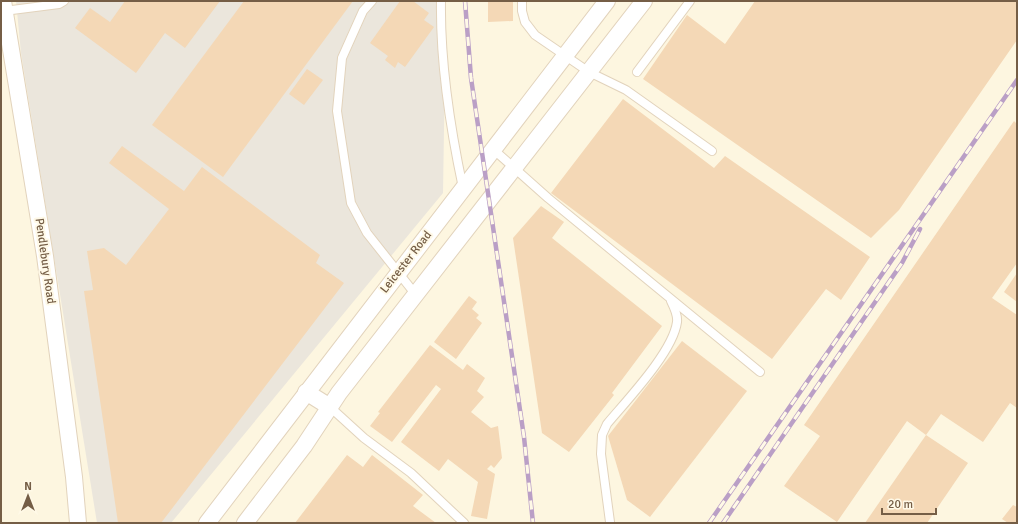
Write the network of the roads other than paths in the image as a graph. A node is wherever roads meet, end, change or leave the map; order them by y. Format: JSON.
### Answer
{"nodes":[{"id":1,"x":64,"y":1,"type":"edge"},
{"id":2,"x":372,"y":1,"type":"edge"},
{"id":3,"x":441,"y":1,"type":"edge"},
{"id":4,"x":522,"y":1,"type":"edge"},
{"id":5,"x":607,"y":1,"type":"edge"},
{"id":6,"x":644,"y":1,"type":"edge"},
{"id":7,"x":690,"y":1,"type":"edge"},
{"id":8,"x":3,"y":6,"type":"edge"},
{"id":9,"x":565,"y":56,"type":"junction"},
{"id":10,"x":589,"y":72,"type":"junction"},
{"id":11,"x":637,"y":72,"type":"dead end"},
{"id":12,"x":494,"y":150,"type":"junction"},
{"id":13,"x":712,"y":151,"type":"dead end"},
{"id":14,"x":514,"y":168,"type":"junction"},
{"id":15,"x":463,"y":189,"type":"junction"},
{"id":16,"x":398,"y":272,"type":"junction"},
{"id":17,"x":416,"y":295,"type":"junction"},
{"id":18,"x":670,"y":298,"type":"junction"},
{"id":19,"x":760,"y":372,"type":"dead end"},
{"id":20,"x":306,"y":392,"type":"junction"},
{"id":21,"x":330,"y":407,"type":"junction"},
{"id":22,"x":610,"y":522,"type":"dead end"},
{"id":23,"x":78,"y":523,"type":"edge"},
{"id":24,"x":207,"y":523,"type":"edge"},
{"id":25,"x":245,"y":523,"type":"edge"},
{"id":26,"x":464,"y":523,"type":"edge"}],
"edges":[{"from":1,"to":8,"type":"lane"},
{"from":2,"to":16,"type":"lane"},
{"from":3,"to":15,"type":"lane"},
{"from":4,"to":9,"type":"lane"},
{"from":5,"to":9,"type":"street","name":"Leicester Road"},
{"from":6,"to":10,"type":"street"},
{"from":7,"to":11,"type":"lane"},
{"from":8,"to":23,"type":"street","name":"Pendlebury Road"},
{"from":9,"to":10,"type":"lane"},
{"from":9,"to":12,"type":"street","name":"Leicester Road"},
{"from":10,"to":13,"type":"lane"},
{"from":10,"to":14,"type":"street"},
{"from":12,"to":14,"type":"lane"},
{"from":12,"to":15,"type":"street","name":"Leicester Road"},
{"from":14,"to":17,"type":"street"},
{"from":14,"to":18,"type":"lane"},
{"from":15,"to":16,"type":"street","name":"Leicester Road"},
{"from":16,"to":17,"type":"lane"},
{"from":16,"to":20,"type":"street","name":"Leicester Road"},
{"from":17,"to":21,"type":"street"},
{"from":18,"to":19,"type":"lane"},
{"from":18,"to":22,"type":"lane"},
{"from":20,"to":21,"type":"street"},
{"from":20,"to":24,"type":"street","name":"Leicester Road"},
{"from":21,"to":25,"type":"street"},
{"from":21,"to":26,"type":"lane"}]}
